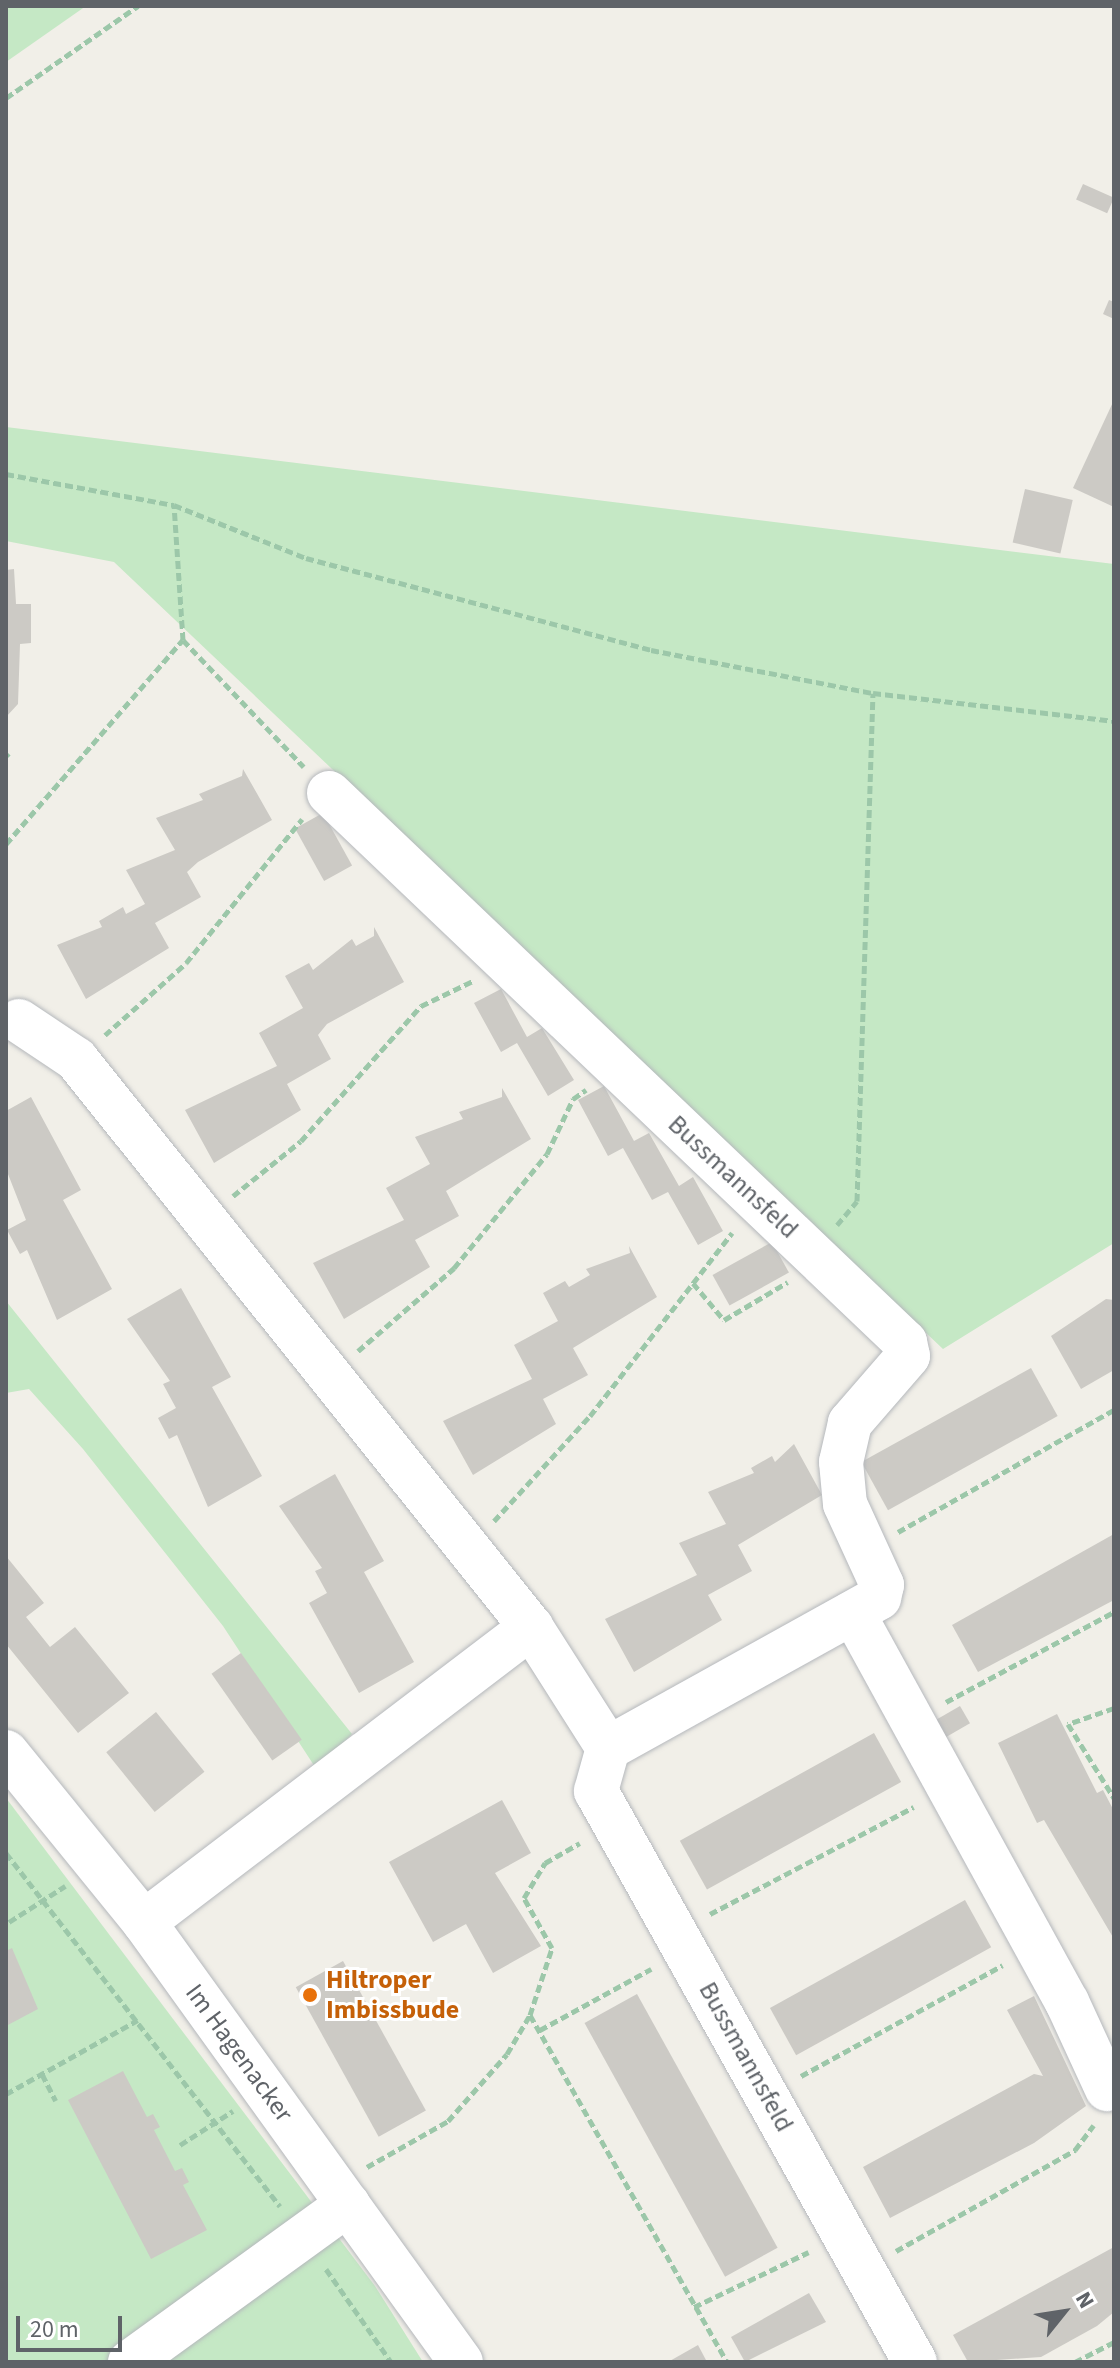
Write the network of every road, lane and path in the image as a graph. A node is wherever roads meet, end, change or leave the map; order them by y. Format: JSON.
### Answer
{"nodes":[{"id":1,"x":138,"y":6,"type":"edge"},
{"id":2,"x":6,"y":98,"type":"edge"},
{"id":3,"x":6,"y":474,"type":"edge"},
{"id":4,"x":174,"y":505,"type":"junction"},
{"id":5,"x":183,"y":640,"type":"junction"},
{"id":6,"x":873,"y":693,"type":"junction"},
{"id":7,"x":1114,"y":721,"type":"edge"},
{"id":8,"x":329,"y":793,"type":"junction"},
{"id":9,"x":6,"y":844,"type":"edge"},
{"id":10,"x":507,"y":964,"type":"junction"},
{"id":11,"x":19,"y":1021,"type":"dead end"},
{"id":12,"x":76,"y":1059,"type":"junction"},
{"id":13,"x":616,"y":1069,"type":"junction"},
{"id":14,"x":758,"y":1201,"type":"junction"},
{"id":15,"x":204,"y":1219,"type":"junction"},
{"id":16,"x":819,"y":1256,"type":"junction"},
{"id":17,"x":693,"y":1283,"type":"junction"},
{"id":18,"x":330,"y":1375,"type":"junction"},
{"id":19,"x":1114,"y":1410,"type":"edge"},
{"id":20,"x":469,"y":1548,"type":"junction"},
{"id":21,"x":862,"y":1552,"type":"junction"},
{"id":22,"x":1114,"y":1612,"type":"edge"},
{"id":23,"x":853,"y":1613,"type":"junction"},
{"id":24,"x":531,"y":1627,"type":"junction"},
{"id":25,"x":1114,"y":1708,"type":"edge"},
{"id":26,"x":910,"y":1722,"type":"junction"},
{"id":27,"x":608,"y":1748,"type":"junction"},
{"id":28,"x":6,"y":1752,"type":"edge"},
{"id":29,"x":946,"y":1789,"type":"junction"},
{"id":30,"x":1114,"y":1798,"type":"edge"},
{"id":31,"x":614,"y":1824,"type":"junction"},
{"id":32,"x":6,"y":1853,"type":"edge"},
{"id":33,"x":97,"y":1864,"type":"junction"},
{"id":34,"x":45,"y":1901,"type":"junction"},
{"id":35,"x":9,"y":1922,"type":"dead end"},
{"id":36,"x":144,"y":1922,"type":"junction"},
{"id":37,"x":682,"y":1941,"type":"junction"},
{"id":38,"x":1035,"y":1947,"type":"junction"},
{"id":39,"x":530,"y":2015,"type":"junction"},
{"id":40,"x":138,"y":2020,"type":"junction"},
{"id":41,"x":540,"y":2030,"type":"junction"},
{"id":42,"x":42,"y":2074,"type":"junction"},
{"id":43,"x":1107,"y":2089,"type":"joint"},
{"id":44,"x":266,"y":2090,"type":"junction"},
{"id":45,"x":6,"y":2094,"type":"edge"},
{"id":46,"x":767,"y":2095,"type":"junction"},
{"id":47,"x":56,"y":2101,"type":"dead end"},
{"id":48,"x":215,"y":2122,"type":"junction"},
{"id":49,"x":180,"y":2145,"type":"dead end"},
{"id":50,"x":341,"y":2194,"type":"junction"},
{"id":51,"x":303,"y":2237,"type":"junction"},
{"id":52,"x":854,"y":2253,"type":"junction"},
{"id":53,"x":694,"y":2307,"type":"junction"},
{"id":54,"x":1114,"y":2342,"type":"edge"},
{"id":55,"x":130,"y":2362,"type":"edge"},
{"id":56,"x":391,"y":2362,"type":"edge"},
{"id":57,"x":461,"y":2362,"type":"edge"},
{"id":58,"x":727,"y":2362,"type":"edge"},
{"id":59,"x":915,"y":2362,"type":"edge"},
{"id":60,"x":1075,"y":2362,"type":"edge"}],
"edges":[{"from":1,"to":2,"type":"path"},
{"from":3,"to":4,"type":"path"},
{"from":4,"to":5,"type":"path"},
{"from":4,"to":6,"type":"path"},
{"from":5,"to":8,"type":"path"},
{"from":5,"to":9,"type":"path"},
{"from":6,"to":7,"type":"path"},
{"from":6,"to":16,"type":"path"},
{"from":8,"to":10,"type":"street","name":"Bussmannsfeld"},
{"from":8,"to":12,"type":"path"},
{"from":10,"to":13,"type":"street","name":"Bussmannsfeld"},
{"from":10,"to":15,"type":"path"},
{"from":11,"to":12,"type":"street"},
{"from":12,"to":15,"type":"street"},
{"from":13,"to":14,"type":"street","name":"Bussmannsfeld"},
{"from":13,"to":18,"type":"path"},
{"from":14,"to":16,"type":"street","name":"Bussmannsfeld"},
{"from":14,"to":17,"type":"path"},
{"from":15,"to":18,"type":"street"},
{"from":16,"to":17,"type":"path"},
{"from":16,"to":21,"type":"street","name":"Bussmannsfeld"},
{"from":17,"to":20,"type":"path"},
{"from":18,"to":20,"type":"street"},
{"from":19,"to":21,"type":"path"},
{"from":20,"to":24,"type":"street"},
{"from":21,"to":23,"type":"street","name":"Bussmannsfeld"},
{"from":22,"to":26,"type":"path"},
{"from":23,"to":26,"type":"street"},
{"from":23,"to":27,"type":"street","name":"Bussmannsfeld"},
{"from":24,"to":27,"type":"street"},
{"from":24,"to":36,"type":"street"},
{"from":25,"to":30,"type":"path"},
{"from":26,"to":29,"type":"street"},
{"from":27,"to":31,"type":"street","name":"Bussmannsfeld"},
{"from":28,"to":33,"type":"street","name":"Im Hagenacker"},
{"from":29,"to":37,"type":"path"},
{"from":29,"to":38,"type":"street"},
{"from":31,"to":37,"type":"street","name":"Bussmannsfeld"},
{"from":31,"to":39,"type":"path"},
{"from":32,"to":34,"type":"path"},
{"from":33,"to":34,"type":"path"},
{"from":33,"to":36,"type":"street","name":"Im Hagenacker"},
{"from":34,"to":35,"type":"path"},
{"from":34,"to":40,"type":"path"},
{"from":36,"to":44,"type":"street","name":"Im Hagenacker"},
{"from":37,"to":41,"type":"path"},
{"from":37,"to":46,"type":"street","name":"Bussmannsfeld"},
{"from":38,"to":43,"type":"street"},
{"from":38,"to":46,"type":"path"},
{"from":39,"to":41,"type":"path"},
{"from":39,"to":50,"type":"path"},
{"from":40,"to":42,"type":"path"},
{"from":40,"to":48,"type":"path"},
{"from":41,"to":53,"type":"path"},
{"from":42,"to":45,"type":"path"},
{"from":42,"to":47,"type":"path"},
{"from":43,"to":52,"type":"path"},
{"from":44,"to":48,"type":"path"},
{"from":44,"to":50,"type":"street","name":"Im Hagenacker"},
{"from":46,"to":52,"type":"street","name":"Bussmannsfeld"},
{"from":48,"to":49,"type":"path"},
{"from":48,"to":51,"type":"path"},
{"from":50,"to":51,"type":"street"},
{"from":50,"to":57,"type":"street","name":"Im Hagenacker"},
{"from":51,"to":55,"type":"street"},
{"from":51,"to":56,"type":"path"},
{"from":52,"to":53,"type":"path"},
{"from":52,"to":59,"type":"street","name":"Bussmannsfeld"},
{"from":53,"to":58,"type":"path"},
{"from":54,"to":60,"type":"path"}]}
